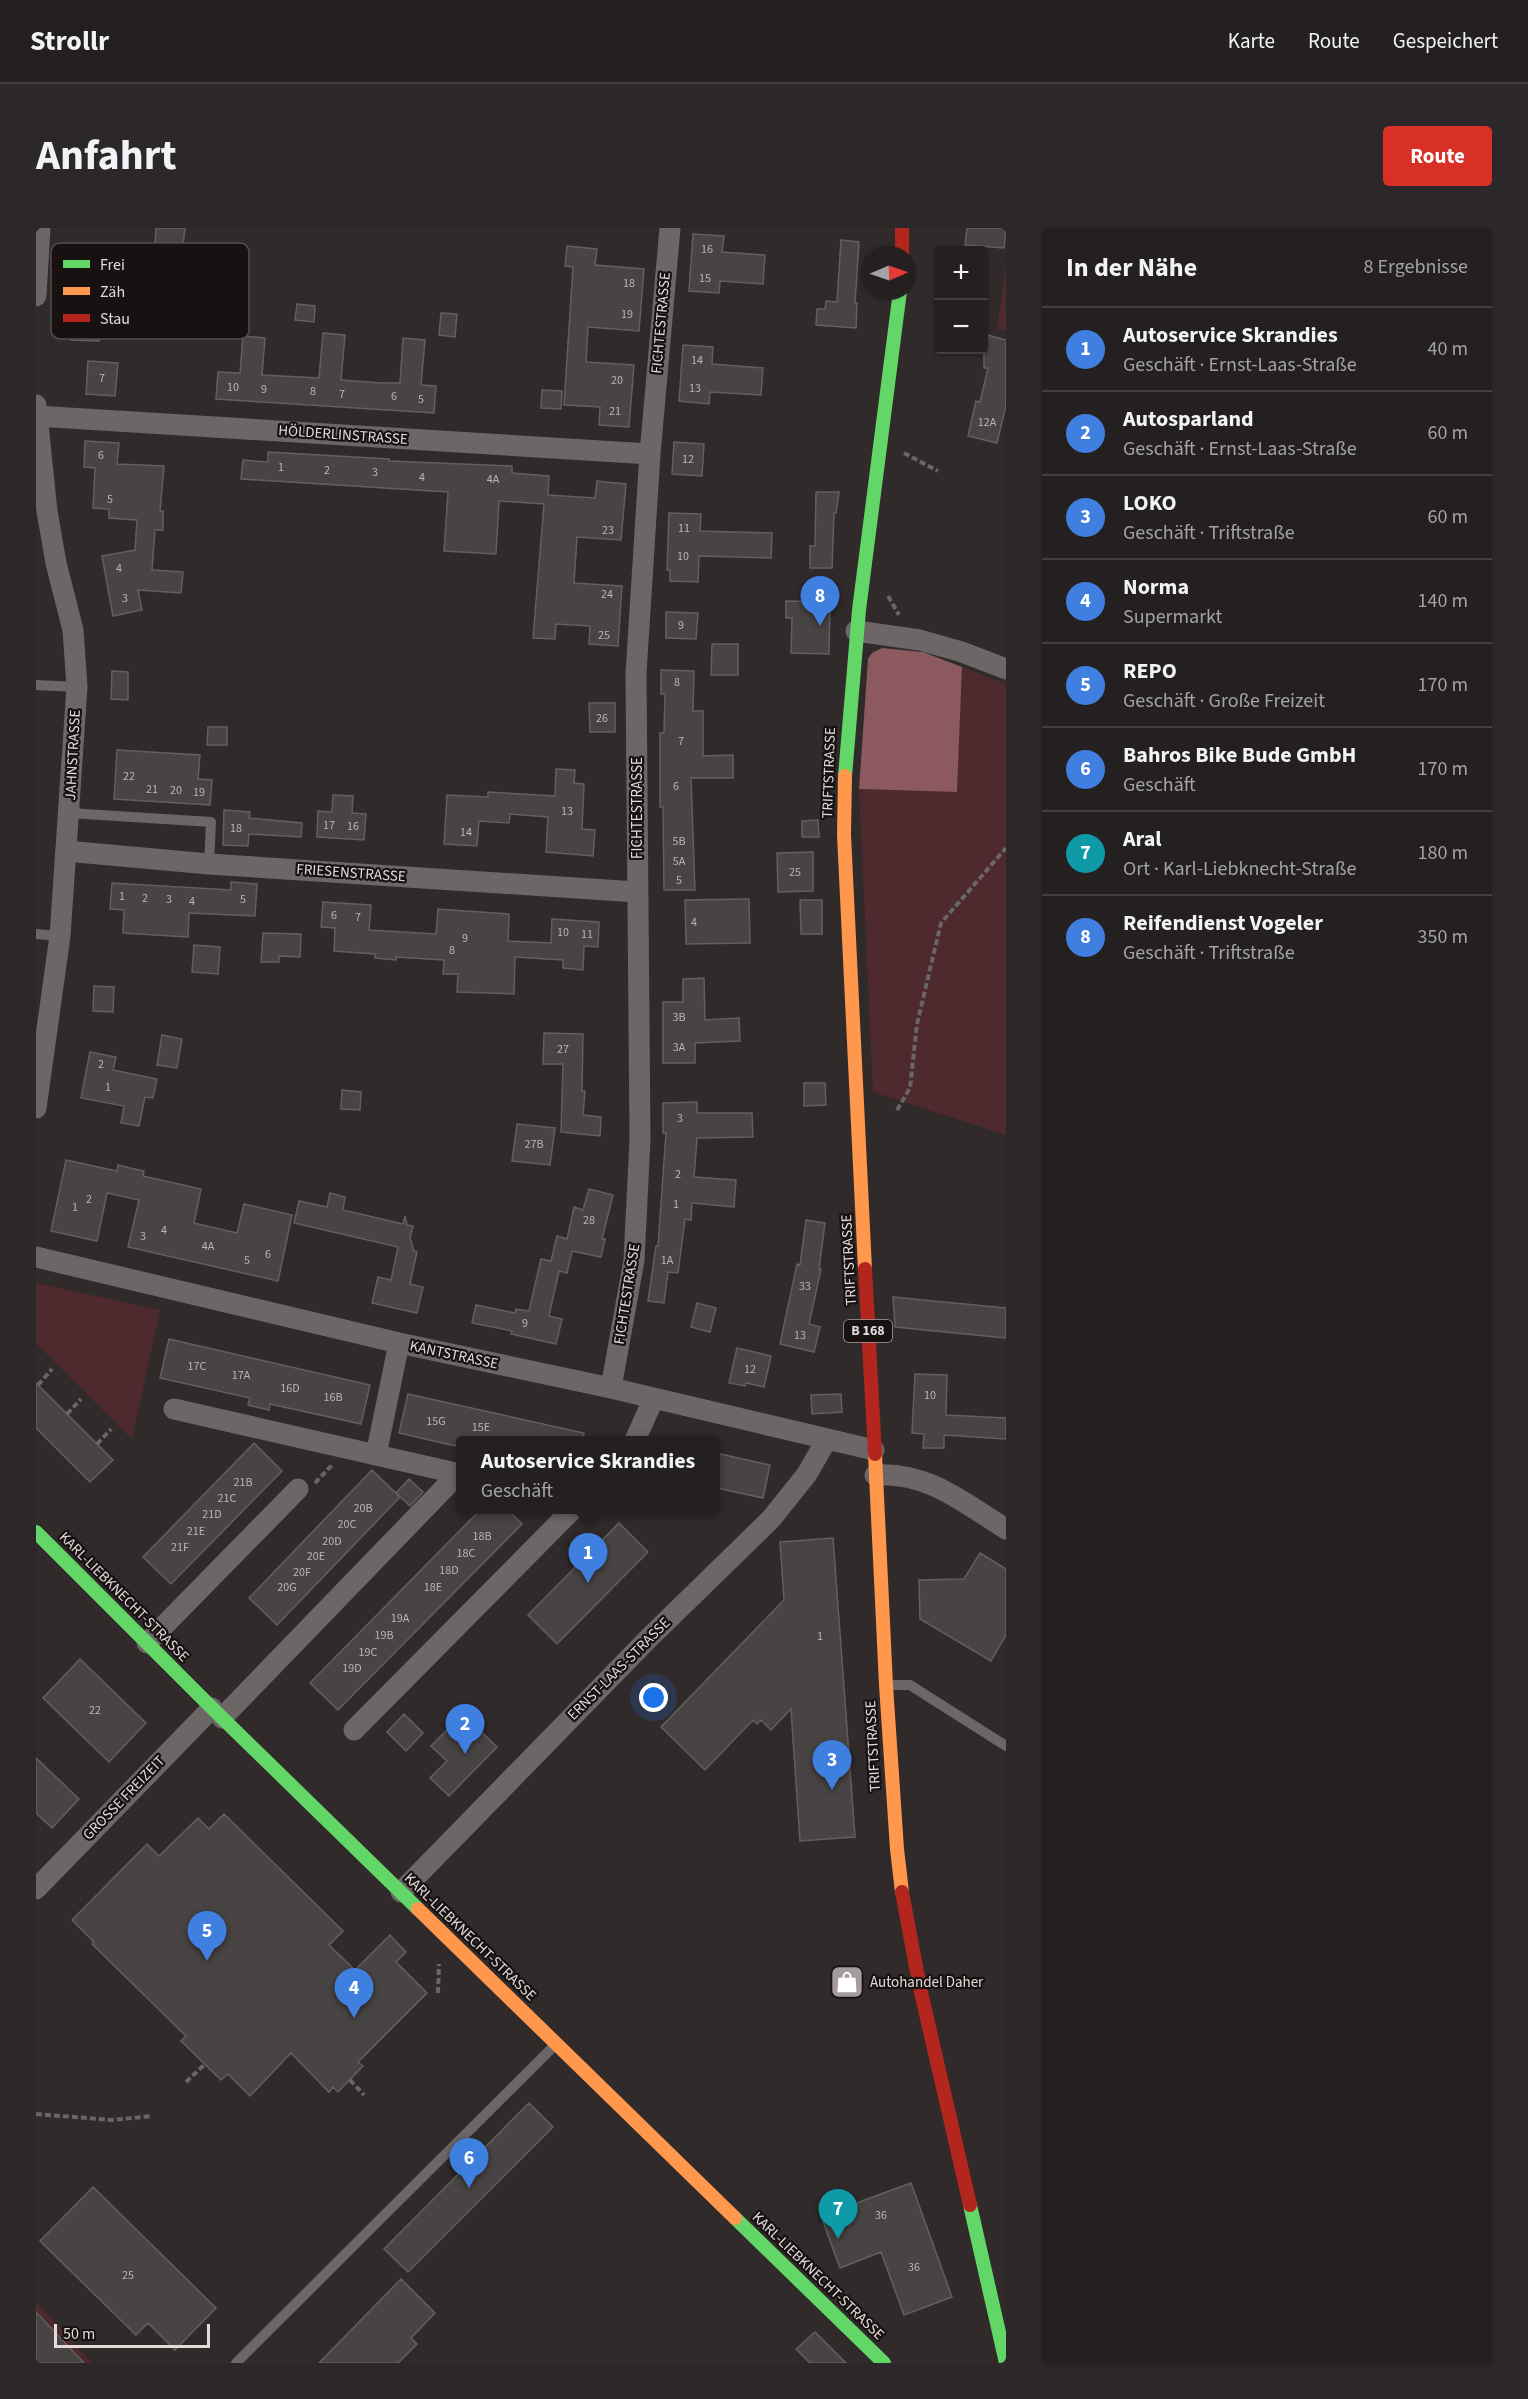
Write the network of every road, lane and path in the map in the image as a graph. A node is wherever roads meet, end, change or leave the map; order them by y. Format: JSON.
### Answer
{"nodes":[{"id":1,"x":40,"y":228,"type":"edge"},
{"id":2,"x":670,"y":228,"type":"edge"},
{"id":3,"x":902,"y":228,"type":"edge"},
{"id":4,"x":902,"y":246,"type":"edge"},
{"id":5,"x":36,"y":296,"type":"edge"},
{"id":6,"x":899,"y":300,"type":"edge"},
{"id":7,"x":36,"y":405,"type":"edge"},
{"id":8,"x":36,"y":416,"type":"edge"},
{"id":9,"x":900,"y":452,"type":"dead end"},
{"id":10,"x":650,"y":454,"type":"junction"},
{"id":11,"x":938,"y":471,"type":"dead end"},
{"id":12,"x":856,"y":631,"type":"junction"},
{"id":13,"x":1006,"y":669,"type":"edge"},
{"id":14,"x":36,"y":685,"type":"edge"},
{"id":15,"x":77,"y":687,"type":"junction"},
{"id":16,"x":69,"y":813,"type":"junction"},
{"id":17,"x":1006,"y":848,"type":"edge"},
{"id":18,"x":66,"y":851,"type":"junction"},
{"id":19,"x":209,"y":864,"type":"junction"},
{"id":20,"x":637,"y":892,"type":"junction"},
{"id":21,"x":36,"y":934,"type":"edge"},
{"id":22,"x":60,"y":936,"type":"junction"},
{"id":23,"x":36,"y":1108,"type":"edge"},
{"id":24,"x":897,"y":1110,"type":"dead end"},
{"id":25,"x":36,"y":1257,"type":"edge"},
{"id":26,"x":399,"y":1343,"type":"junction"},
{"id":27,"x":52,"y":1370,"type":"dead end"},
{"id":28,"x":38,"y":1384,"type":"dead end"},
{"id":29,"x":611,"y":1388,"type":"junction"},
{"id":30,"x":654,"y":1398,"type":"junction"},
{"id":31,"x":81,"y":1399,"type":"dead end"},
{"id":32,"x":174,"y":1409,"type":"dead end"},
{"id":33,"x":67,"y":1414,"type":"dead end"},
{"id":34,"x":111,"y":1429,"type":"dead end"},
{"id":35,"x":637,"y":1436,"type":"edge"},
{"id":36,"x":827,"y":1439,"type":"junction"},
{"id":37,"x":97,"y":1444,"type":"dead end"},
{"id":38,"x":348,"y":1448,"type":"junction"},
{"id":39,"x":874,"y":1450,"type":"junction"},
{"id":40,"x":376,"y":1455,"type":"junction"},
{"id":41,"x":456,"y":1473,"type":"edge"},
{"id":42,"x":875,"y":1475,"type":"junction"},
{"id":43,"x":456,"y":1478,"type":"edge"},
{"id":44,"x":298,"y":1489,"type":"joint"},
{"id":45,"x":567,"y":1514,"type":"edge"},
{"id":46,"x":1006,"y":1529,"type":"edge"},
{"id":47,"x":36,"y":1532,"type":"edge"},
{"id":48,"x":147,"y":1643,"type":"junction"},
{"id":49,"x":886,"y":1685,"type":"junction"},
{"id":50,"x":217,"y":1713,"type":"junction"},
{"id":51,"x":354,"y":1730,"type":"dead end"},
{"id":52,"x":1006,"y":1746,"type":"edge"},
{"id":53,"x":36,"y":1889,"type":"edge"},
{"id":54,"x":401,"y":1892,"type":"junction"},
{"id":55,"x":439,"y":1955,"type":"dead end"},
{"id":56,"x":438,"y":1994,"type":"dead end"},
{"id":57,"x":556,"y":2043,"type":"junction"},
{"id":58,"x":205,"y":2064,"type":"dead end"},
{"id":59,"x":350,"y":2080,"type":"dead end"},
{"id":60,"x":186,"y":2082,"type":"dead end"},
{"id":61,"x":364,"y":2095,"type":"dead end"},
{"id":62,"x":36,"y":2114,"type":"edge"},
{"id":63,"x":152,"y":2116,"type":"dead end"},
{"id":64,"x":236,"y":2363,"type":"edge"},
{"id":65,"x":884,"y":2363,"type":"edge"},
{"id":66,"x":1006,"y":2363,"type":"edge"}],
"edges":[{"from":1,"to":5,"type":"street"},
{"from":2,"to":10,"type":"street","name":"FICHTESTRASSE"},
{"from":3,"to":4,"type":"main road"},
{"from":6,"to":12,"type":"main road","name":"TRIFTSTRASSE","number":"B 168"},
{"from":7,"to":8,"type":"street","name":"JAHNSTRASSE"},
{"from":8,"to":10,"type":"street","name":"HÖLDERLINSTRASSE"},
{"from":8,"to":15,"type":"street","name":"JAHNSTRASSE"},
{"from":9,"to":11,"type":"path"},
{"from":10,"to":20,"type":"street","name":"FICHTESTRASSE"},
{"from":12,"to":13,"type":"street"},
{"from":12,"to":39,"type":"main road","name":"TRIFTSTRASSE","number":"B 168"},
{"from":14,"to":15,"type":"lane"},
{"from":15,"to":16,"type":"street","name":"JAHNSTRASSE"},
{"from":16,"to":18,"type":"street","name":"JAHNSTRASSE"},
{"from":16,"to":19,"type":"lane"},
{"from":17,"to":24,"type":"path"},
{"from":18,"to":19,"type":"street","name":"FRIESENSTRASSE"},
{"from":18,"to":22,"type":"street","name":"JAHNSTRASSE"},
{"from":19,"to":20,"type":"street","name":"FRIESENSTRASSE"},
{"from":20,"to":29,"type":"street","name":"FICHTESTRASSE"},
{"from":21,"to":22,"type":"lane"},
{"from":22,"to":23,"type":"street","name":"JAHNSTRASSE"},
{"from":25,"to":26,"type":"street","name":"KANTSTRASSE"},
{"from":26,"to":29,"type":"street","name":"KANTSTRASSE"},
{"from":26,"to":40,"type":"street"},
{"from":27,"to":28,"type":"path"},
{"from":29,"to":30,"type":"street","name":"KANTSTRASSE"},
{"from":30,"to":35,"type":"street"},
{"from":30,"to":36,"type":"street","name":"KANTSTRASSE"},
{"from":31,"to":33,"type":"path"},
{"from":32,"to":38,"type":"street"},
{"from":34,"to":37,"type":"path"},
{"from":36,"to":39,"type":"street","name":"KANTSTRASSE"},
{"from":36,"to":54,"type":"street","name":"ERNST-LAAS-STRASSE"},
{"from":38,"to":40,"type":"street"},
{"from":38,"to":44,"type":"path"},
{"from":39,"to":42,"type":"main road","name":"TRIFTSTRASSE","number":"B 168"},
{"from":40,"to":41,"type":"street"},
{"from":42,"to":46,"type":"street"},
{"from":42,"to":49,"type":"main road","name":"TRIFTSTRASSE","number":"B 168"},
{"from":43,"to":50,"type":"street"},
{"from":44,"to":48,"type":"street"},
{"from":45,"to":51,"type":"street"},
{"from":47,"to":48,"type":"main road","name":"KARL-LIEBKNECHT-STRASSE"},
{"from":48,"to":50,"type":"main road","name":"KARL-LIEBKNECHT-STRASSE"},
{"from":49,"to":52,"type":"lane"},
{"from":49,"to":66,"type":"main road","name":"TRIFTSTRASSE","number":"B 168"},
{"from":50,"to":53,"type":"street","name":"GROSSE FREIZEIT"},
{"from":50,"to":54,"type":"main road","name":"KARL-LIEBKNECHT-STRASSE"},
{"from":54,"to":57,"type":"main road","name":"KARL-LIEBKNECHT-STRASSE"},
{"from":55,"to":56,"type":"path"},
{"from":57,"to":64,"type":"lane"},
{"from":57,"to":65,"type":"main road","name":"KARL-LIEBKNECHT-STRASSE"},
{"from":58,"to":60,"type":"path"},
{"from":59,"to":61,"type":"path"},
{"from":62,"to":63,"type":"path"}]}
